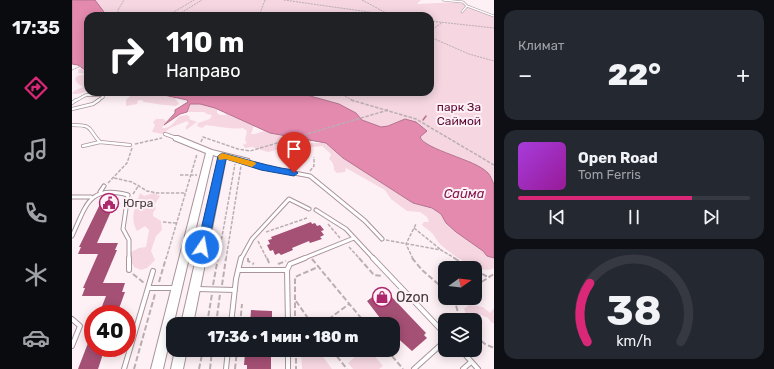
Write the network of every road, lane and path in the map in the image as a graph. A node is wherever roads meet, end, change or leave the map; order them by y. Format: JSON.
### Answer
{"nodes":[{"id":1,"x":124,"y":0,"type":"edge"},
{"id":2,"x":194,"y":0,"type":"edge"},
{"id":3,"x":202,"y":0,"type":"edge"},
{"id":4,"x":265,"y":0,"type":"edge"},
{"id":5,"x":284,"y":0,"type":"edge"},
{"id":6,"x":362,"y":0,"type":"edge"},
{"id":7,"x":443,"y":0,"type":"edge"},
{"id":8,"x":192,"y":1,"type":"junction"},
{"id":9,"x":196,"y":4,"type":"junction"},
{"id":10,"x":467,"y":6,"type":"junction"},
{"id":11,"x":177,"y":10,"type":"junction"},
{"id":12,"x":118,"y":12,"type":"edge"},
{"id":13,"x":174,"y":12,"type":"edge"},
{"id":14,"x":182,"y":12,"type":"joint"},
{"id":15,"x":260,"y":12,"type":"edge"},
{"id":16,"x":364,"y":12,"type":"edge"},
{"id":17,"x":384,"y":12,"type":"edge"},
{"id":18,"x":462,"y":12,"type":"dead end"},
{"id":19,"x":494,"y":16,"type":"edge"},
{"id":20,"x":434,"y":21,"type":"edge"},
{"id":21,"x":443,"y":22,"type":"junction"},
{"id":22,"x":434,"y":28,"type":"edge"},
{"id":23,"x":494,"y":28,"type":"edge"},
{"id":24,"x":434,"y":39,"type":"edge"},
{"id":25,"x":494,"y":61,"type":"edge"},
{"id":26,"x":84,"y":65,"type":"edge"},
{"id":27,"x":72,"y":70,"type":"edge"},
{"id":28,"x":84,"y":96,"type":"edge"},
{"id":29,"x":102,"y":96,"type":"edge"},
{"id":30,"x":344,"y":96,"type":"edge"},
{"id":31,"x":72,"y":103,"type":"edge"},
{"id":32,"x":72,"y":109,"type":"edge"},
{"id":33,"x":388,"y":110,"type":"junction"},
{"id":34,"x":72,"y":125,"type":"edge"},
{"id":35,"x":165,"y":134,"type":"joint"},
{"id":36,"x":176,"y":138,"type":"joint"},
{"id":37,"x":100,"y":142,"type":"junction"},
{"id":38,"x":130,"y":145,"type":"junction"},
{"id":39,"x":83,"y":146,"type":"dead end"},
{"id":40,"x":199,"y":147,"type":"junction"},
{"id":41,"x":210,"y":152,"type":"junction"},
{"id":42,"x":222,"y":156,"type":"junction"},
{"id":43,"x":314,"y":157,"type":"dead end"},
{"id":44,"x":241,"y":160,"type":"junction"},
{"id":45,"x":494,"y":164,"type":"edge"},
{"id":46,"x":180,"y":175,"type":"dead end"},
{"id":47,"x":190,"y":175,"type":"junction"},
{"id":48,"x":198,"y":175,"type":"dead end"},
{"id":49,"x":310,"y":176,"type":"junction"},
{"id":50,"x":114,"y":178,"type":"junction"},
{"id":51,"x":104,"y":186,"type":"joint"},
{"id":52,"x":139,"y":186,"type":"junction"},
{"id":53,"x":100,"y":192,"type":"junction"},
{"id":54,"x":185,"y":193,"type":"junction"},
{"id":55,"x":128,"y":195,"type":"junction"},
{"id":56,"x":72,"y":197,"type":"edge"},
{"id":57,"x":91,"y":198,"type":"junction"},
{"id":58,"x":309,"y":209,"type":"dead end"},
{"id":59,"x":316,"y":210,"type":"dead end"},
{"id":60,"x":307,"y":218,"type":"dead end"},
{"id":61,"x":324,"y":221,"type":"dead end"},
{"id":62,"x":163,"y":222,"type":"dead end"},
{"id":63,"x":176,"y":223,"type":"junction"},
{"id":64,"x":416,"y":224,"type":"dead end"},
{"id":65,"x":414,"y":228,"type":"junction"},
{"id":66,"x":74,"y":230,"type":"edge"},
{"id":67,"x":263,"y":233,"type":"dead end"},
{"id":68,"x":72,"y":236,"type":"edge"},
{"id":69,"x":261,"y":237,"type":"dead end"},
{"id":70,"x":354,"y":238,"type":"junction"},
{"id":71,"x":382,"y":239,"type":"joint"},
{"id":72,"x":258,"y":241,"type":"junction"},
{"id":73,"x":334,"y":241,"type":"dead end"},
{"id":74,"x":406,"y":244,"type":"junction"},
{"id":75,"x":254,"y":247,"type":"dead end"},
{"id":76,"x":349,"y":247,"type":"dead end"},
{"id":77,"x":441,"y":250,"type":"junction"},
{"id":78,"x":249,"y":253,"type":"dead end"},
{"id":79,"x":309,"y":255,"type":"junction"},
{"id":80,"x":286,"y":261,"type":"dead end"},
{"id":81,"x":460,"y":261,"type":"edge"},
{"id":82,"x":256,"y":265,"type":"dead end"},
{"id":83,"x":263,"y":265,"type":"dead end"},
{"id":84,"x":270,"y":265,"type":"junction"},
{"id":85,"x":318,"y":267,"type":"junction"},
{"id":86,"x":129,"y":270,"type":"joint"},
{"id":87,"x":238,"y":270,"type":"junction"},
{"id":88,"x":287,"y":270,"type":"junction"},
{"id":89,"x":153,"y":271,"type":"dead end"},
{"id":90,"x":482,"y":274,"type":"edge"},
{"id":91,"x":493,"y":275,"type":"edge"},
{"id":92,"x":384,"y":276,"type":"dead end"},
{"id":93,"x":482,"y":282,"type":"edge"},
{"id":94,"x":438,"y":285,"type":"edge"},
{"id":95,"x":148,"y":288,"type":"junction"},
{"id":96,"x":157,"y":288,"type":"junction"},
{"id":97,"x":177,"y":288,"type":"junction"},
{"id":98,"x":194,"y":289,"type":"junction"},
{"id":99,"x":212,"y":290,"type":"junction"},
{"id":100,"x":221,"y":290,"type":"junction"},
{"id":101,"x":235,"y":290,"type":"junction"},
{"id":102,"x":295,"y":300,"type":"junction"},
{"id":103,"x":242,"y":304,"type":"dead end"},
{"id":104,"x":349,"y":304,"type":"junction"},
{"id":105,"x":188,"y":317,"type":"edge"},
{"id":106,"x":208,"y":317,"type":"edge"},
{"id":107,"x":217,"y":317,"type":"edge"},
{"id":108,"x":232,"y":317,"type":"edge"},
{"id":109,"x":241,"y":317,"type":"edge"},
{"id":110,"x":288,"y":317,"type":"edge"},
{"id":111,"x":295,"y":317,"type":"edge"},
{"id":112,"x":307,"y":317,"type":"edge"},
{"id":113,"x":331,"y":317,"type":"edge"},
{"id":114,"x":359,"y":317,"type":"edge"},
{"id":115,"x":72,"y":319,"type":"edge"},
{"id":116,"x":438,"y":327,"type":"edge"},
{"id":117,"x":482,"y":342,"type":"edge"},
{"id":118,"x":72,"y":346,"type":"edge"},
{"id":119,"x":438,"y":347,"type":"edge"},
{"id":120,"x":494,"y":348,"type":"edge"},
{"id":121,"x":180,"y":357,"type":"edge"},
{"id":122,"x":201,"y":357,"type":"edge"},
{"id":123,"x":211,"y":357,"type":"edge"},
{"id":124,"x":227,"y":357,"type":"edge"},
{"id":125,"x":236,"y":357,"type":"edge"},
{"id":126,"x":288,"y":357,"type":"edge"},
{"id":127,"x":296,"y":357,"type":"edge"},
{"id":128,"x":338,"y":357,"type":"edge"},
{"id":129,"x":393,"y":357,"type":"edge"},
{"id":130,"x":466,"y":357,"type":"edge"},
{"id":131,"x":471,"y":362,"type":"junction"},
{"id":132,"x":124,"y":369,"type":"edge"},
{"id":133,"x":134,"y":369,"type":"edge"},
{"id":134,"x":157,"y":369,"type":"edge"},
{"id":135,"x":177,"y":369,"type":"edge"},
{"id":136,"x":199,"y":369,"type":"edge"},
{"id":137,"x":210,"y":369,"type":"edge"},
{"id":138,"x":226,"y":369,"type":"edge"},
{"id":139,"x":235,"y":369,"type":"edge"},
{"id":140,"x":288,"y":369,"type":"edge"},
{"id":141,"x":296,"y":369,"type":"edge"},
{"id":142,"x":347,"y":369,"type":"edge"},
{"id":143,"x":403,"y":369,"type":"edge"},
{"id":144,"x":414,"y":369,"type":"edge"},
{"id":145,"x":463,"y":369,"type":"edge"},
{"id":146,"x":478,"y":369,"type":"edge"}],
"edges":[{"from":1,"to":12,"type":"path"},
{"from":2,"to":8,"type":"path"},
{"from":3,"to":9,"type":"path"},
{"from":4,"to":15,"type":"path"},
{"from":5,"to":16,"type":"path"},
{"from":6,"to":17,"type":"path"},
{"from":7,"to":10,"type":"lane"},
{"from":8,"to":9,"type":"path"},
{"from":8,"to":11,"type":"path"},
{"from":9,"to":14,"type":"path"},
{"from":10,"to":18,"type":"lane"},
{"from":10,"to":19,"type":"lane"},
{"from":11,"to":13,"type":"path"},
{"from":11,"to":14,"type":"path"},
{"from":20,"to":21,"type":"path"},
{"from":21,"to":22,"type":"path"},
{"from":21,"to":23,"type":"path"},
{"from":24,"to":25,"type":"path"},
{"from":26,"to":27,"type":"path"},
{"from":28,"to":31,"type":"lane"},
{"from":29,"to":32,"type":"lane"},
{"from":30,"to":33,"type":"path"},
{"from":33,"to":40,"type":"path"},
{"from":33,"to":45,"type":"path"},
{"from":34,"to":37,"type":"lane"},
{"from":35,"to":36,"type":"lane"},
{"from":35,"to":38,"type":"path"},
{"from":36,"to":40,"type":"street"},
{"from":37,"to":38,"type":"lane"},
{"from":37,"to":39,"type":"lane"},
{"from":38,"to":50,"type":"path"},
{"from":40,"to":41,"type":"street"},
{"from":40,"to":47,"type":"path"},
{"from":41,"to":42,"type":"street"},
{"from":41,"to":97,"type":"street"},
{"from":42,"to":44,"type":"street"},
{"from":42,"to":98,"type":"street"},
{"from":43,"to":49,"type":"path"},
{"from":44,"to":49,"type":"lane"},
{"from":44,"to":99,"type":"path"},
{"from":44,"to":100,"type":"path"},
{"from":46,"to":47,"type":"path"},
{"from":47,"to":48,"type":"path"},
{"from":47,"to":54,"type":"path"},
{"from":49,"to":71,"type":"lane"},
{"from":50,"to":51,"type":"path"},
{"from":50,"to":52,"type":"path"},
{"from":51,"to":53,"type":"lane"},
{"from":52,"to":54,"type":"path"},
{"from":52,"to":55,"type":"path"},
{"from":53,"to":55,"type":"lane"},
{"from":53,"to":57,"type":"lane"},
{"from":54,"to":63,"type":"path"},
{"from":55,"to":86,"type":"lane"},
{"from":56,"to":57,"type":"lane"},
{"from":57,"to":66,"type":"lane"},
{"from":58,"to":87,"type":"lane"},
{"from":59,"to":70,"type":"lane"},
{"from":60,"to":67,"type":"path"},
{"from":61,"to":73,"type":"path"},
{"from":62,"to":63,"type":"path"},
{"from":63,"to":96,"type":"path"},
{"from":64,"to":65,"type":"path"},
{"from":65,"to":74,"type":"path"},
{"from":65,"to":77,"type":"path"},
{"from":66,"to":68,"type":"lane"},
{"from":69,"to":72,"type":"path"},
{"from":70,"to":79,"type":"lane"},
{"from":70,"to":116,"type":"lane"},
{"from":71,"to":74,"type":"path"},
{"from":72,"to":75,"type":"path"},
{"from":72,"to":84,"type":"path"},
{"from":74,"to":77,"type":"path"},
{"from":74,"to":94,"type":"path"},
{"from":76,"to":92,"type":"path"},
{"from":77,"to":81,"type":"path"},
{"from":78,"to":82,"type":"path"},
{"from":79,"to":85,"type":"path"},
{"from":79,"to":88,"type":"lane"},
{"from":80,"to":84,"type":"path"},
{"from":83,"to":84,"type":"path"},
{"from":85,"to":102,"type":"path"},
{"from":85,"to":104,"type":"path"},
{"from":86,"to":95,"type":"path"},
{"from":87,"to":88,"type":"lane"},
{"from":87,"to":101,"type":"lane"},
{"from":88,"to":110,"type":"lane"},
{"from":89,"to":95,"type":"lane"},
{"from":90,"to":91,"type":"path"},
{"from":91,"to":93,"type":"path"},
{"from":95,"to":96,"type":"lane"},
{"from":95,"to":132,"type":"lane"},
{"from":96,"to":97,"type":"lane"},
{"from":96,"to":133,"type":"path"},
{"from":97,"to":134,"type":"street"},
{"from":98,"to":99,"type":"lane"},
{"from":98,"to":105,"type":"street"},
{"from":99,"to":100,"type":"lane"},
{"from":99,"to":106,"type":"path"},
{"from":100,"to":101,"type":"lane"},
{"from":100,"to":107,"type":"path"},
{"from":101,"to":108,"type":"lane"},
{"from":102,"to":111,"type":"path"},
{"from":102,"to":112,"type":"path"},
{"from":103,"to":109,"type":"path"},
{"from":104,"to":113,"type":"path"},
{"from":104,"to":114,"type":"path"},
{"from":115,"to":118,"type":"lane"},
{"from":117,"to":120,"type":"path"},
{"from":119,"to":144,"type":"lane"},
{"from":121,"to":135,"type":"street"},
{"from":122,"to":136,"type":"path"},
{"from":123,"to":137,"type":"path"},
{"from":124,"to":138,"type":"lane"},
{"from":125,"to":139,"type":"path"},
{"from":126,"to":140,"type":"lane"},
{"from":127,"to":141,"type":"path"},
{"from":128,"to":142,"type":"path"},
{"from":129,"to":143,"type":"path"},
{"from":130,"to":131,"type":"lane"},
{"from":131,"to":145,"type":"lane"},
{"from":131,"to":146,"type":"lane"}]}
